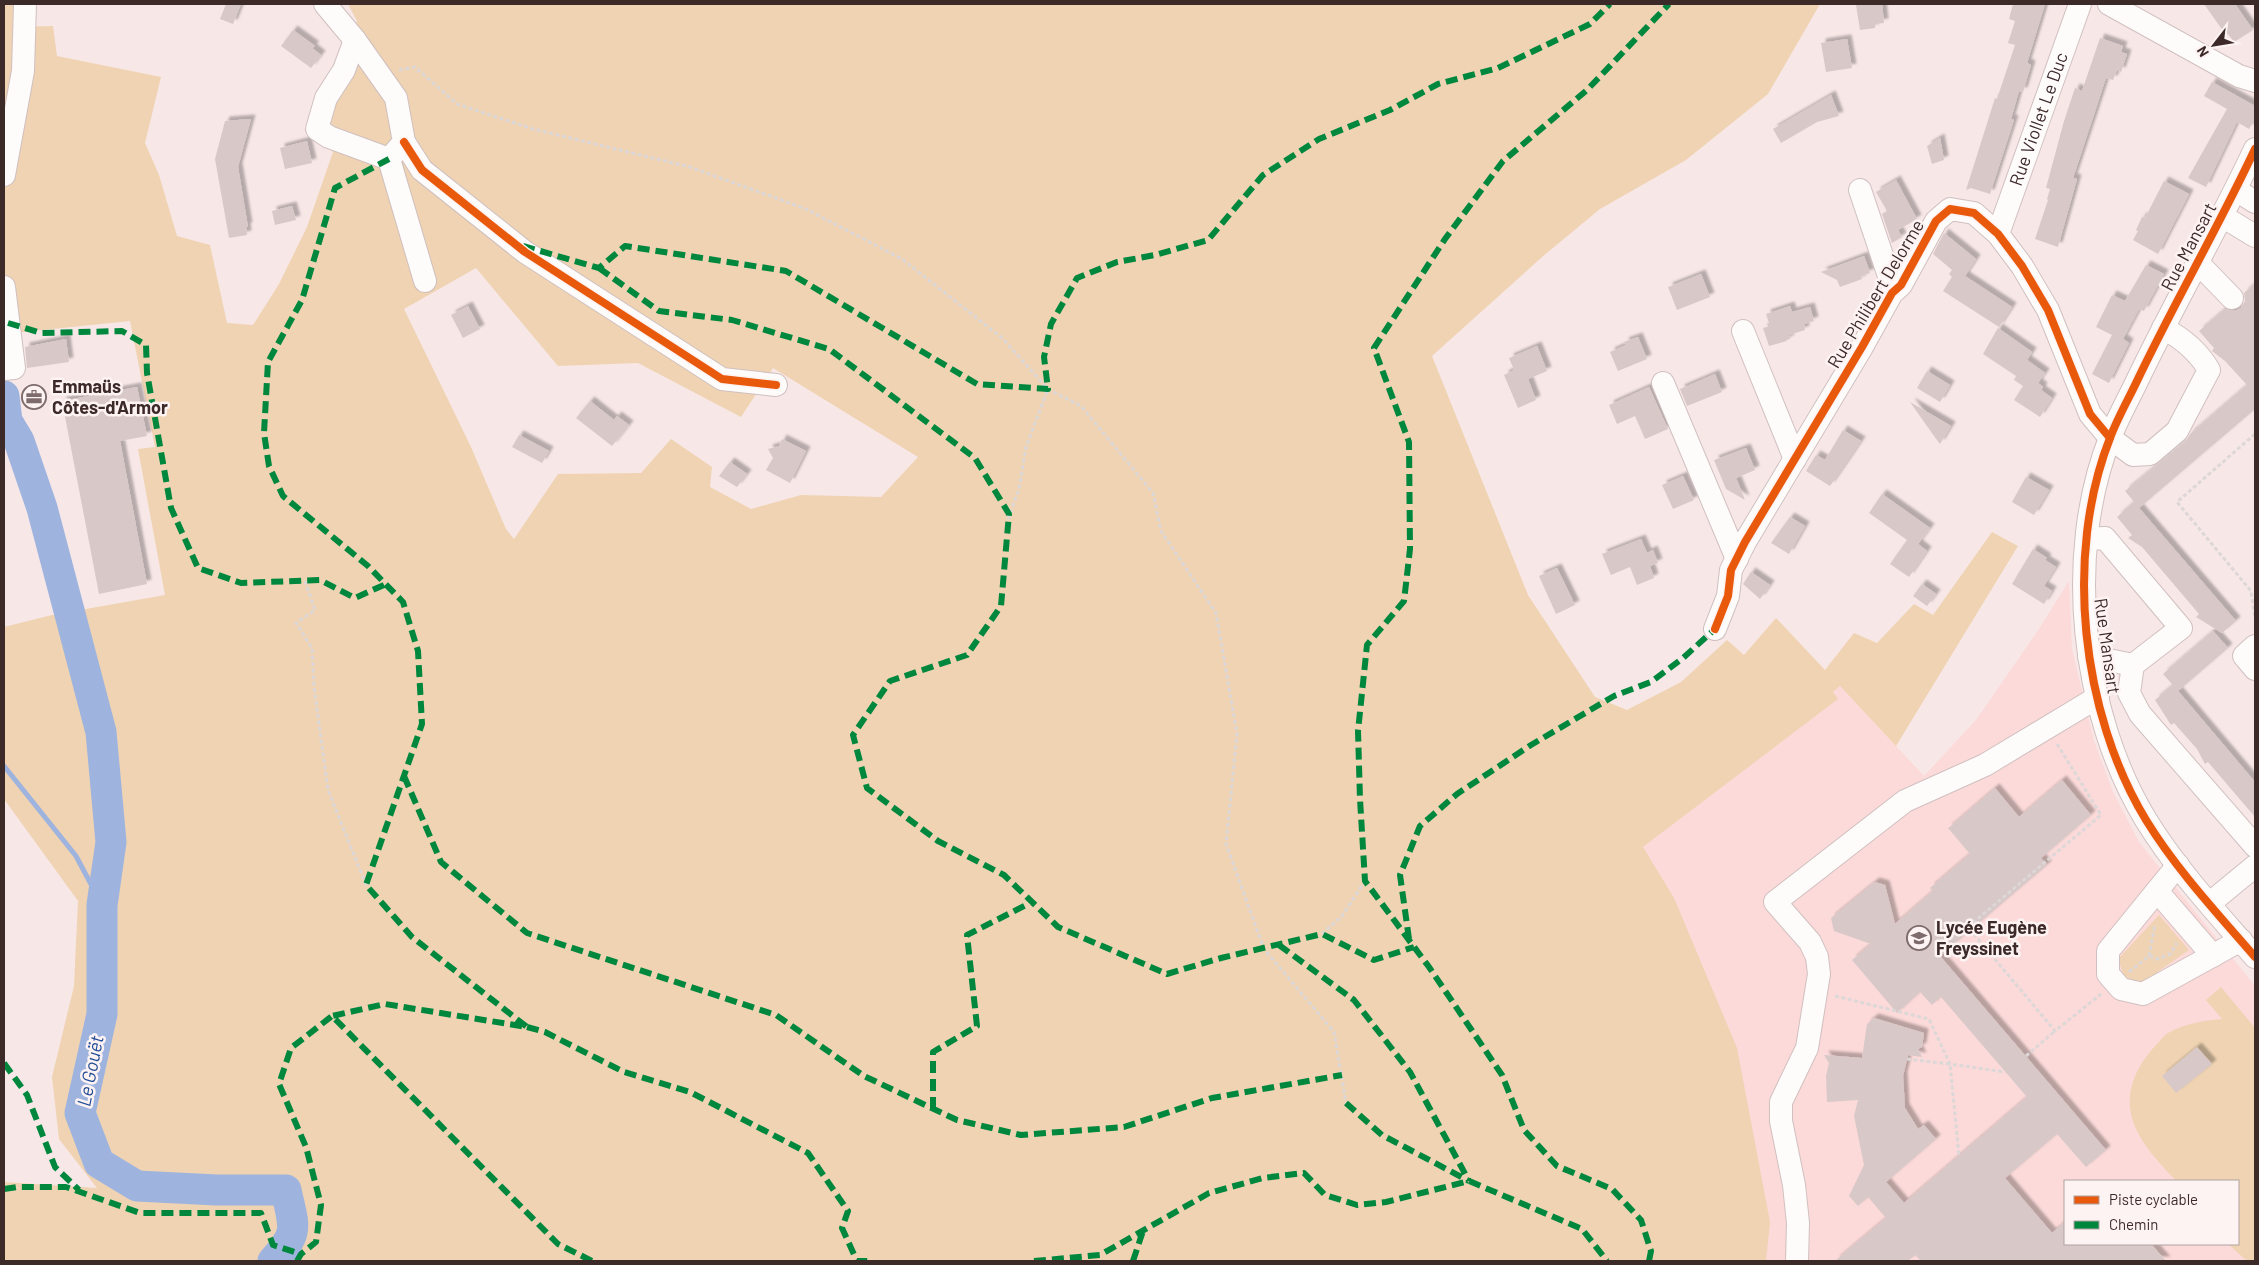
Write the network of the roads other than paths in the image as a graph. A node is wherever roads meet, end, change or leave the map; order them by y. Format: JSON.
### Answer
{"nodes":[{"id":1,"x":25,"y":4,"type":"edge"},
{"id":2,"x":325,"y":4,"type":"edge"},
{"id":3,"x":2080,"y":4,"type":"edge"},
{"id":4,"x":2110,"y":4,"type":"edge"},
{"id":5,"x":354,"y":40,"type":"junction"},
{"id":6,"x":2255,"y":81,"type":"edge"},
{"id":7,"x":404,"y":142,"type":"junction"},
{"id":8,"x":2255,"y":150,"type":"edge"},
{"id":9,"x":389,"y":159,"type":"junction"},
{"id":10,"x":4,"y":175,"type":"edge"},
{"id":11,"x":1860,"y":190,"type":"dead end"},
{"id":12,"x":2236,"y":190,"type":"junction"},
{"id":13,"x":2255,"y":202,"type":"edge"},
{"id":14,"x":2222,"y":216,"type":"junction"},
{"id":15,"x":1998,"y":234,"type":"junction"},
{"id":16,"x":2255,"y":236,"type":"edge"},
{"id":17,"x":2198,"y":263,"type":"junction"},
{"id":18,"x":425,"y":281,"type":"dead end"},
{"id":19,"x":4,"y":287,"type":"edge"},
{"id":20,"x":1894,"y":291,"type":"junction"},
{"id":21,"x":2232,"y":298,"type":"dead end"},
{"id":22,"x":2162,"y":328,"type":"junction"},
{"id":23,"x":1742,"y":330,"type":"dead end"},
{"id":24,"x":9,"y":368,"type":"edge"},
{"id":25,"x":1663,"y":383,"type":"dead end"},
{"id":26,"x":776,"y":385,"type":"dead end"},
{"id":27,"x":2110,"y":438,"type":"junction"},
{"id":28,"x":1795,"y":460,"type":"junction"},
{"id":29,"x":2087,"y":539,"type":"junction"},
{"id":30,"x":1737,"y":559,"type":"junction"},
{"id":31,"x":1715,"y":629,"type":"dead end"},
{"id":32,"x":2255,"y":646,"type":"edge"},
{"id":33,"x":2089,"y":656,"type":"junction"},
{"id":34,"x":2133,"y":665,"type":"junction"},
{"id":35,"x":2255,"y":669,"type":"edge"},
{"id":36,"x":2098,"y":698,"type":"junction"},
{"id":37,"x":2255,"y":846,"type":"edge"},
{"id":38,"x":2178,"y":865,"type":"junction"},
{"id":39,"x":2255,"y":866,"type":"edge"},
{"id":40,"x":2164,"y":899,"type":"junction"},
{"id":41,"x":2210,"y":903,"type":"junction"},
{"id":42,"x":2248,"y":948,"type":"edge"},
{"id":43,"x":2207,"y":949,"type":"junction"},
{"id":44,"x":1797,"y":1261,"type":"edge"}],
"edges":[{"from":1,"to":10,"type":"street"},
{"from":2,"to":5,"type":"street"},
{"from":3,"to":15,"type":"street","name":"Rue Viollet Le Duc"},
{"from":4,"to":6,"type":"street"},
{"from":5,"to":7,"type":"street"},
{"from":5,"to":9,"type":"street"},
{"from":7,"to":9,"type":"street"},
{"from":7,"to":26,"type":"street"},
{"from":8,"to":12,"type":"street","name":"Rue Mansart"},
{"from":9,"to":18,"type":"street"},
{"from":11,"to":20,"type":"street"},
{"from":12,"to":13,"type":"street"},
{"from":12,"to":14,"type":"street","name":"Rue Mansart"},
{"from":14,"to":16,"type":"street"},
{"from":14,"to":17,"type":"street","name":"Rue Mansart"},
{"from":15,"to":20,"type":"street","name":"Rue Philibert Delorme"},
{"from":15,"to":27,"type":"street","name":"Rue Philibert Delorme"},
{"from":17,"to":21,"type":"street"},
{"from":17,"to":22,"type":"street","name":"Rue Mansart"},
{"from":19,"to":24,"type":"street"},
{"from":20,"to":28,"type":"street","name":"Rue Philibert Delorme"},
{"from":22,"to":27,"type":"street","name":"Rue Mansart"},
{"from":22,"to":27,"type":"street","name":"Rue Philibert Delorme"},
{"from":23,"to":28,"type":"street"},
{"from":25,"to":30,"type":"street"},
{"from":27,"to":29,"type":"street","name":"Rue Mansart"},
{"from":28,"to":30,"type":"street","name":"Rue Philibert Delorme"},
{"from":29,"to":33,"type":"street","name":"Rue Mansart"},
{"from":29,"to":34,"type":"street"},
{"from":30,"to":31,"type":"street","name":"Rue Philibert Delorme"},
{"from":32,"to":35,"type":"street"},
{"from":33,"to":34,"type":"street"},
{"from":33,"to":36,"type":"street","name":"Rue Mansart"},
{"from":34,"to":37,"type":"street"},
{"from":36,"to":38,"type":"street","name":"Rue Mansart"},
{"from":36,"to":44,"type":"street"},
{"from":38,"to":40,"type":"street"},
{"from":38,"to":41,"type":"street","name":"Rue Mansart"},
{"from":39,"to":41,"type":"street"},
{"from":40,"to":43,"type":"street"},
{"from":40,"to":43,"type":"street"},
{"from":41,"to":42,"type":"street","name":"Rue Mansart"},
{"from":42,"to":43,"type":"street"}]}
